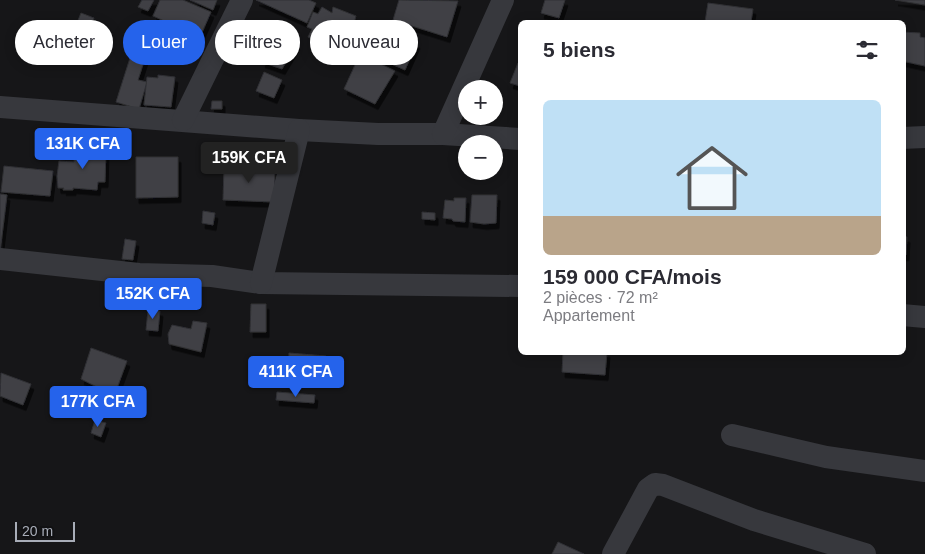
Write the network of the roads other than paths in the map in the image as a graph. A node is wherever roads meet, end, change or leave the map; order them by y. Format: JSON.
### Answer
{"nodes":[{"id":1,"x":242,"y":0,"type":"edge"},
{"id":2,"x":503,"y":0,"type":"edge"},
{"id":3,"x":0,"y":107,"type":"edge"},
{"id":4,"x":183,"y":120,"type":"junction"},
{"id":5,"x":299,"y":130,"type":"junction"},
{"id":6,"x":444,"y":134,"type":"junction"},
{"id":7,"x":925,"y":137,"type":"edge"},
{"id":8,"x":906,"y":138,"type":"edge"},
{"id":9,"x":518,"y":139,"type":"edge"},
{"id":10,"x":0,"y":259,"type":"edge"},
{"id":11,"x":261,"y":283,"type":"junction"},
{"id":12,"x":518,"y":286,"type":"edge"},
{"id":13,"x":906,"y":315,"type":"edge"},
{"id":14,"x":925,"y":317,"type":"edge"},
{"id":15,"x":732,"y":435,"type":"dead end"},
{"id":16,"x":925,"y":471,"type":"edge"},
{"id":17,"x":613,"y":554,"type":"edge"},
{"id":18,"x":865,"y":554,"type":"edge"}],
"edges":[{"from":1,"to":4,"type":"street"},
{"from":2,"to":6,"type":"street"},
{"from":3,"to":4,"type":"street"},
{"from":4,"to":5,"type":"street"},
{"from":5,"to":6,"type":"street"},
{"from":5,"to":11,"type":"street"},
{"from":6,"to":9,"type":"street"},
{"from":7,"to":8,"type":"street"},
{"from":10,"to":11,"type":"street"},
{"from":11,"to":12,"type":"street"},
{"from":13,"to":14,"type":"street"},
{"from":15,"to":16,"type":"street"},
{"from":17,"to":18,"type":"street"}]}
